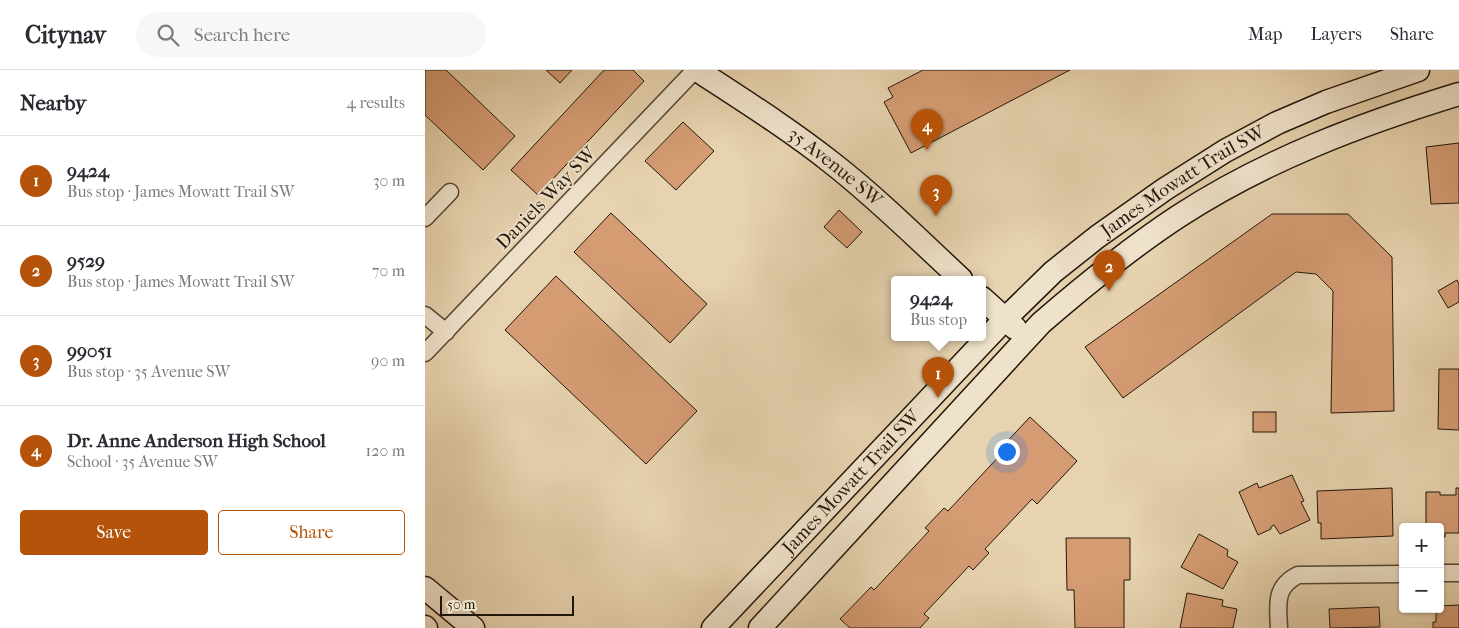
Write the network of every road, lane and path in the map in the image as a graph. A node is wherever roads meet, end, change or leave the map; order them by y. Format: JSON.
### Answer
{"nodes":[{"id":1,"x":696,"y":70,"type":"edge"},
{"id":2,"x":1418,"y":70,"type":"edge"},
{"id":3,"x":1459,"y":94,"type":"edge"},
{"id":4,"x":450,"y":192,"type":"dead end"},
{"id":5,"x":425,"y":218,"type":"edge"},
{"id":6,"x":958,"y":276,"type":"edge"},
{"id":7,"x":986,"y":302,"type":"edge"},
{"id":8,"x":425,"y":315,"type":"edge"},
{"id":9,"x":1005,"y":319,"type":"junction"},
{"id":10,"x":445,"y":332,"type":"junction"},
{"id":11,"x":986,"y":339,"type":"edge"},
{"id":12,"x":1027,"y":339,"type":"junction"},
{"id":13,"x":984,"y":341,"type":"edge"},
{"id":14,"x":425,"y":353,"type":"edge"},
{"id":15,"x":1444,"y":573,"type":"edge"},
{"id":16,"x":1459,"y":573,"type":"edge"},
{"id":17,"x":1399,"y":574,"type":"edge"},
{"id":18,"x":425,"y":588,"type":"edge"},
{"id":19,"x":473,"y":628,"type":"edge"},
{"id":20,"x":713,"y":628,"type":"edge"},
{"id":21,"x":760,"y":628,"type":"edge"},
{"id":22,"x":1279,"y":628,"type":"edge"}],
"edges":[{"from":1,"to":6,"type":"main road","name":"35 Avenue SW"},
{"from":1,"to":10,"type":"street","name":"Daniels Way SW"},
{"from":2,"to":9,"type":"main road","name":"James Mowatt Trail SW"},
{"from":3,"to":12,"type":"main road","name":"James Mowatt Trail SW"},
{"from":4,"to":5,"type":"street"},
{"from":7,"to":9,"type":"main road"},
{"from":8,"to":10,"type":"street"},
{"from":9,"to":11,"type":"main road","name":"James Mowatt Trail SW"},
{"from":9,"to":12,"type":"main road"},
{"from":10,"to":14,"type":"street","name":"Daniels Way SW"},
{"from":12,"to":21,"type":"main road","name":"James Mowatt Trail SW"},
{"from":13,"to":20,"type":"main road","name":"James Mowatt Trail SW"},
{"from":15,"to":16,"type":"street"},
{"from":17,"to":22,"type":"street"},
{"from":18,"to":19,"type":"main road"}]}
